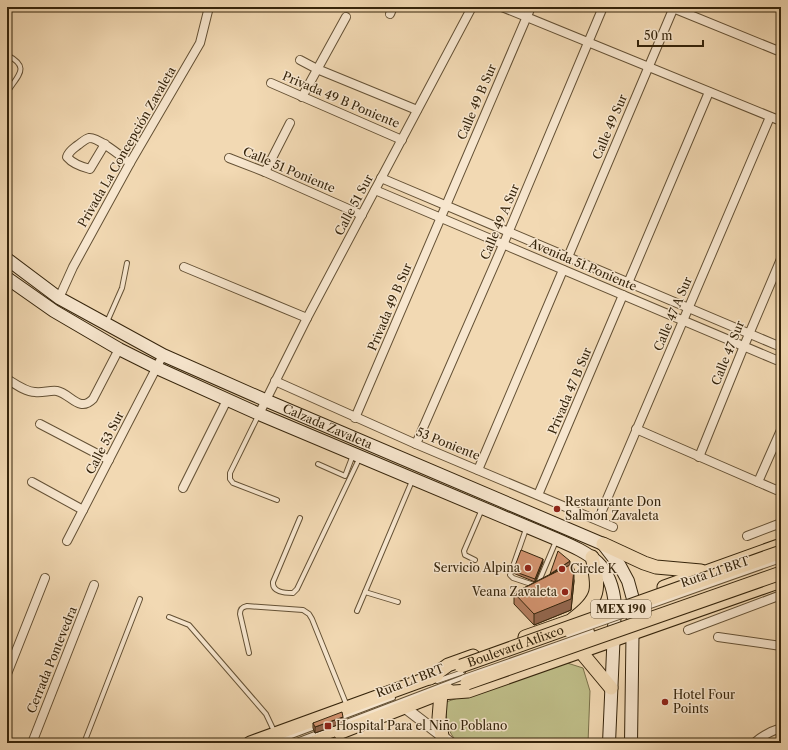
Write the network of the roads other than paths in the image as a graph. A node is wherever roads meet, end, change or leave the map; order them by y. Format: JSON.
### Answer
{"nodes":[{"id":1,"x":209,"y":7,"type":"edge"},
{"id":2,"x":472,"y":7,"type":"edge"},
{"id":3,"x":502,"y":7,"type":"edge"},
{"id":4,"x":531,"y":7,"type":"edge"},
{"id":5,"x":603,"y":7,"type":"edge"},
{"id":6,"x":674,"y":7,"type":"edge"},
{"id":7,"x":527,"y":16,"type":"junction"},
{"id":8,"x":346,"y":17,"type":"dead end"},
{"id":9,"x":588,"y":42,"type":"junction"},
{"id":10,"x":781,"y":52,"type":"edge"},
{"id":11,"x":7,"y":55,"type":"edge"},
{"id":12,"x":300,"y":60,"type":"dead end"},
{"id":13,"x":648,"y":67,"type":"junction"},
{"id":14,"x":317,"y":68,"type":"junction"},
{"id":15,"x":271,"y":83,"type":"dead end"},
{"id":16,"x":8,"y":91,"type":"dead end"},
{"id":17,"x":709,"y":92,"type":"junction"},
{"id":18,"x":302,"y":97,"type":"junction"},
{"id":19,"x":417,"y":110,"type":"junction"},
{"id":20,"x":770,"y":117,"type":"junction"},
{"id":21,"x":781,"y":121,"type":"edge"},
{"id":22,"x":290,"y":123,"type":"dead end"},
{"id":23,"x":402,"y":140,"type":"junction"},
{"id":24,"x":105,"y":144,"type":"junction"},
{"id":25,"x":229,"y":158,"type":"dead end"},
{"id":26,"x":130,"y":163,"type":"junction"},
{"id":27,"x":265,"y":172,"type":"junction"},
{"id":28,"x":381,"y":178,"type":"junction"},
{"id":29,"x":375,"y":190,"type":"junction"},
{"id":30,"x":446,"y":206,"type":"junction"},
{"id":31,"x":362,"y":214,"type":"junction"},
{"id":32,"x":441,"y":218,"type":"junction"},
{"id":33,"x":508,"y":232,"type":"junction"},
{"id":34,"x":503,"y":245,"type":"junction"},
{"id":35,"x":568,"y":257,"type":"junction"},
{"id":36,"x":7,"y":259,"type":"edge"},
{"id":37,"x":781,"y":259,"type":"edge"},
{"id":38,"x":127,"y":263,"type":"dead end"},
{"id":39,"x":184,"y":267,"type":"dead end"},
{"id":40,"x":563,"y":270,"type":"junction"},
{"id":41,"x":7,"y":278,"type":"edge"},
{"id":42,"x":628,"y":283,"type":"junction"},
{"id":43,"x":623,"y":295,"type":"junction"},
{"id":44,"x":59,"y":298,"type":"junction"},
{"id":45,"x":688,"y":308,"type":"junction"},
{"id":46,"x":308,"y":318,"type":"junction"},
{"id":47,"x":683,"y":321,"type":"junction"},
{"id":48,"x":106,"y":324,"type":"junction"},
{"id":49,"x":749,"y":334,"type":"junction"},
{"id":50,"x":744,"y":346,"type":"junction"},
{"id":51,"x":781,"y":347,"type":"edge"},
{"id":52,"x":119,"y":349,"type":"junction"},
{"id":53,"x":163,"y":355,"type":"junction"},
{"id":54,"x":781,"y":362,"type":"edge"},
{"id":55,"x":157,"y":368,"type":"junction"},
{"id":56,"x":7,"y":379,"type":"edge"},
{"id":57,"x":275,"y":381,"type":"junction"},
{"id":58,"x":226,"y":400,"type":"junction"},
{"id":59,"x":265,"y":400,"type":"junction"},
{"id":60,"x":259,"y":414,"type":"junction"},
{"id":61,"x":355,"y":418,"type":"junction"},
{"id":62,"x":40,"y":424,"type":"dead end"},
{"id":63,"x":636,"y":430,"type":"junction"},
{"id":64,"x":781,"y":430,"type":"edge"},
{"id":65,"x":416,"y":444,"type":"junction"},
{"id":66,"x":357,"y":455,"type":"junction"},
{"id":67,"x":699,"y":457,"type":"junction"},
{"id":68,"x":109,"y":460,"type":"junction"},
{"id":69,"x":318,"y":464,"type":"dead end"},
{"id":70,"x":478,"y":470,"type":"junction"},
{"id":71,"x":345,"y":476,"type":"junction"},
{"id":72,"x":350,"y":478,"type":"junction"},
{"id":73,"x":412,"y":479,"type":"junction"},
{"id":74,"x":32,"y":482,"type":"dead end"},
{"id":75,"x":758,"y":482,"type":"junction"},
{"id":76,"x":183,"y":488,"type":"dead end"},
{"id":77,"x":781,"y":492,"type":"edge"},
{"id":78,"x":538,"y":496,"type":"junction"},
{"id":79,"x":277,"y":500,"type":"dead end"},
{"id":80,"x":482,"y":508,"type":"junction"},
{"id":81,"x":83,"y":510,"type":"junction"},
{"id":82,"x":300,"y":518,"type":"dead end"},
{"id":83,"x":598,"y":520,"type":"junction"},
{"id":84,"x":781,"y":523,"type":"edge"},
{"id":85,"x":526,"y":526,"type":"junction"},
{"id":86,"x":612,"y":527,"type":"dead end"},
{"id":87,"x":747,"y":536,"type":"dead end"},
{"id":88,"x":556,"y":539,"type":"junction"},
{"id":89,"x":67,"y":541,"type":"dead end"},
{"id":90,"x":603,"y":544,"type":"junction"},
{"id":91,"x":781,"y":545,"type":"edge"},
{"id":92,"x":781,"y":552,"type":"edge"},
{"id":93,"x":592,"y":557,"type":"junction"},
{"id":94,"x":475,"y":560,"type":"dead end"},
{"id":95,"x":781,"y":560,"type":"edge"},
{"id":96,"x":706,"y":571,"type":"junction"},
{"id":97,"x":781,"y":573,"type":"edge"},
{"id":98,"x":46,"y":578,"type":"dead end"},
{"id":99,"x":781,"y":581,"type":"edge"},
{"id":100,"x":94,"y":586,"type":"dead end"},
{"id":101,"x":658,"y":590,"type":"junction"},
{"id":102,"x":365,"y":592,"type":"junction"},
{"id":103,"x":781,"y":596,"type":"edge"},
{"id":104,"x":140,"y":599,"type":"dead end"},
{"id":105,"x":633,"y":599,"type":"junction"},
{"id":106,"x":398,"y":602,"type":"dead end"},
{"id":107,"x":615,"y":606,"type":"junction"},
{"id":108,"x":357,"y":611,"type":"dead end"},
{"id":109,"x":638,"y":616,"type":"dead end"},
{"id":110,"x":169,"y":617,"type":"dead end"},
{"id":111,"x":573,"y":619,"type":"junction"},
{"id":112,"x":630,"y":619,"type":"dead end"},
{"id":113,"x":669,"y":620,"type":"junction"},
{"id":114,"x":623,"y":622,"type":"dead end"},
{"id":115,"x":608,"y":627,"type":"dead end"},
{"id":116,"x":600,"y":630,"type":"dead end"},
{"id":117,"x":688,"y":630,"type":"dead end"},
{"id":118,"x":632,"y":633,"type":"junction"},
{"id":119,"x":566,"y":635,"type":"dead end"},
{"id":120,"x":718,"y":637,"type":"dead end"},
{"id":121,"x":613,"y":641,"type":"junction"},
{"id":122,"x":781,"y":646,"type":"edge"},
{"id":123,"x":581,"y":652,"type":"junction"},
{"id":124,"x":249,"y":653,"type":"dead end"},
{"id":125,"x":465,"y":673,"type":"junction"},
{"id":126,"x":7,"y":674,"type":"edge"},
{"id":127,"x":435,"y":684,"type":"junction"},
{"id":128,"x":611,"y":688,"type":"junction"},
{"id":129,"x":401,"y":702,"type":"junction"},
{"id":130,"x":347,"y":708,"type":"junction"},
{"id":131,"x":338,"y":718,"type":"edge"},
{"id":132,"x":324,"y":724,"type":"edge"},
{"id":133,"x":781,"y":728,"type":"edge"},
{"id":134,"x":274,"y":739,"type":"edge"},
{"id":135,"x":444,"y":741,"type":"edge"},
{"id":136,"x":607,"y":741,"type":"edge"},
{"id":137,"x":32,"y":743,"type":"edge"},
{"id":138,"x":84,"y":743,"type":"edge"},
{"id":139,"x":250,"y":743,"type":"edge"},
{"id":140,"x":291,"y":743,"type":"edge"},
{"id":141,"x":313,"y":743,"type":"edge"},
{"id":142,"x":631,"y":743,"type":"edge"},
{"id":143,"x":754,"y":743,"type":"edge"}],
"edges":[{"from":1,"to":26,"type":"street","name":"Privada La Concepción Zavaleta"},
{"from":2,"to":19,"type":"street","name":"Calle 51 Sur"},
{"from":3,"to":7,"type":"street"},
{"from":4,"to":7,"type":"street","name":"Calle 49 B Sur"},
{"from":5,"to":9,"type":"street","name":"Calle 49 A Sur"},
{"from":6,"to":10,"type":"street"},
{"from":6,"to":13,"type":"street","name":"Calle 49 Sur"},
{"from":7,"to":9,"type":"street"},
{"from":7,"to":30,"type":"street","name":"Calle 49 B Sur"},
{"from":8,"to":14,"type":"street"},
{"from":9,"to":13,"type":"street"},
{"from":9,"to":33,"type":"street","name":"Calle 49 A Sur"},
{"from":11,"to":16,"type":"lane"},
{"from":12,"to":14,"type":"street"},
{"from":13,"to":17,"type":"street"},
{"from":13,"to":35,"type":"street","name":"Calle 49 Sur"},
{"from":14,"to":18,"type":"street"},
{"from":14,"to":19,"type":"street"},
{"from":15,"to":18,"type":"street","name":"Privada 49 B Poniente"},
{"from":17,"to":20,"type":"street"},
{"from":17,"to":42,"type":"street"},
{"from":18,"to":23,"type":"street","name":"Privada 49 B Poniente"},
{"from":19,"to":23,"type":"street","name":"Calle 51 Sur"},
{"from":20,"to":21,"type":"street"},
{"from":20,"to":45,"type":"street","name":"Calle 47 A Sur"},
{"from":22,"to":27,"type":"street"},
{"from":23,"to":28,"type":"street","name":"Calle 51 Sur"},
{"from":24,"to":24,"type":"street"},
{"from":24,"to":26,"type":"street"},
{"from":25,"to":27,"type":"street","name":"Calle 51 Poniente"},
{"from":26,"to":44,"type":"street","name":"Privada La Concepción Zavaleta"},
{"from":27,"to":31,"type":"street","name":"Calle 51 Poniente"},
{"from":28,"to":29,"type":"street","name":"Calle 51 Sur"},
{"from":28,"to":30,"type":"street","name":"Avenida 51 Poniente"},
{"from":29,"to":31,"type":"street","name":"Calle 51 Sur"},
{"from":29,"to":32,"type":"street","name":"Avenida 51 Poniente"},
{"from":30,"to":32,"type":"street","name":"Privada 49 B Sur"},
{"from":30,"to":33,"type":"street","name":"Avenida 51 Poniente"},
{"from":31,"to":46,"type":"street","name":"Calle 51 Sur"},
{"from":32,"to":34,"type":"street","name":"Avenida 51 Poniente"},
{"from":32,"to":61,"type":"street","name":"Privada 49 B Sur"},
{"from":33,"to":34,"type":"street","name":"Calle 49 A Sur"},
{"from":33,"to":35,"type":"street","name":"Avenida 51 Poniente"},
{"from":34,"to":40,"type":"street","name":"Avenida 51 Poniente"},
{"from":34,"to":65,"type":"street","name":"Calle 49 A Sur"},
{"from":35,"to":42,"type":"street","name":"Avenida 51 Poniente"},
{"from":36,"to":44,"type":"main road","name":"Calzada Zavaleta"},
{"from":37,"to":49,"type":"street","name":"Calle 47 Sur"},
{"from":38,"to":48,"type":"lane"},
{"from":39,"to":46,"type":"street"},
{"from":40,"to":43,"type":"street","name":"Avenida 51 Poniente"},
{"from":40,"to":70,"type":"street"},
{"from":41,"to":52,"type":"main road","name":"Calzada Zavaleta"},
{"from":42,"to":45,"type":"street","name":"Avenida 51 Poniente"},
{"from":43,"to":47,"type":"street","name":"Avenida 51 Poniente"},
{"from":43,"to":78,"type":"street","name":"Privada 47 B Sur"},
{"from":44,"to":48,"type":"main road","name":"Calzada Zavaleta"},
{"from":45,"to":47,"type":"street","name":"Calle 47 A Sur"},
{"from":45,"to":49,"type":"street","name":"Avenida 51 Poniente"},
{"from":46,"to":57,"type":"street","name":"Calle 51 Sur"},
{"from":47,"to":50,"type":"street","name":"Avenida 51 Poniente"},
{"from":47,"to":63,"type":"street","name":"Calle 47 A Sur"},
{"from":48,"to":53,"type":"main road","name":"Calzada Zavaleta"},
{"from":49,"to":50,"type":"street","name":"Calle 47 Sur"},
{"from":49,"to":51,"type":"street","name":"Avenida 51 Poniente"},
{"from":50,"to":54,"type":"street","name":"Avenida 51 Poniente"},
{"from":50,"to":67,"type":"street","name":"Calle 47 Sur"},
{"from":52,"to":55,"type":"main road","name":"Calzada Zavaleta"},
{"from":52,"to":56,"type":"street"},
{"from":53,"to":55,"type":"street","name":"Calle 53 Sur"},
{"from":53,"to":59,"type":"main road","name":"Calzada Zavaleta"},
{"from":55,"to":58,"type":"main road","name":"Calzada Zavaleta"},
{"from":55,"to":68,"type":"street","name":"Calle 53 Sur"},
{"from":57,"to":59,"type":"street","name":"Calle 51 Sur"},
{"from":57,"to":61,"type":"street","name":"53 Poniente"},
{"from":58,"to":60,"type":"main road","name":"Calzada Zavaleta"},
{"from":58,"to":76,"type":"street"},
{"from":59,"to":60,"type":"street","name":"Calle 51 Sur"},
{"from":59,"to":90,"type":"main road","name":"Calzada Zavaleta"},
{"from":60,"to":66,"type":"main road","name":"Calzada Zavaleta"},
{"from":60,"to":79,"type":"lane"},
{"from":61,"to":65,"type":"street","name":"53 Poniente"},
{"from":62,"to":68,"type":"street"},
{"from":63,"to":67,"type":"street"},
{"from":63,"to":83,"type":"street","name":"Calle 47 A Sur"},
{"from":64,"to":75,"type":"street"},
{"from":65,"to":70,"type":"street","name":"53 Poniente"},
{"from":66,"to":71,"type":"lane"},
{"from":66,"to":72,"type":"lane"},
{"from":66,"to":73,"type":"main road","name":"Calzada Zavaleta"},
{"from":67,"to":75,"type":"street"},
{"from":68,"to":81,"type":"street","name":"Calle 53 Sur"},
{"from":69,"to":71,"type":"lane"},
{"from":70,"to":78,"type":"street","name":"53 Poniente"},
{"from":71,"to":72,"type":"lane"},
{"from":72,"to":82,"type":"lane"},
{"from":73,"to":80,"type":"main road","name":"Calzada Zavaleta"},
{"from":73,"to":102,"type":"lane"},
{"from":74,"to":81,"type":"street"},
{"from":75,"to":77,"type":"street"},
{"from":78,"to":83,"type":"street","name":"53 Poniente"},
{"from":80,"to":85,"type":"main road","name":"Calzada Zavaleta"},
{"from":80,"to":94,"type":"lane"},
{"from":81,"to":89,"type":"street","name":"Calle 53 Sur"},
{"from":83,"to":86,"type":"street","name":"53 Poniente"},
{"from":84,"to":87,"type":"street"},
{"from":85,"to":88,"type":"main road","name":"Calzada Zavaleta"},
{"from":85,"to":88,"type":"lane"},
{"from":88,"to":93,"type":"main road","name":"Calzada Zavaleta"},
{"from":90,"to":96,"type":"main road"},
{"from":90,"to":105,"type":"main road","name":"Calzada Zavaleta"},
{"from":91,"to":96,"type":"main road"},
{"from":92,"to":125,"type":"main road","name":"Boulevard Atlixco","number":"MEX 190","bridge":true},
{"from":93,"to":107,"type":"main road","name":"Calzada Zavaleta"},
{"from":93,"to":111,"type":"main road"},
{"from":95,"to":119,"type":"lane","name":"Ruta L1 BRT","bridge":true},
{"from":96,"to":101,"type":"main road"},
{"from":97,"to":125,"type":"main road","name":"Boulevard Atlixco","number":"MEX 190","bridge":true},
{"from":98,"to":126,"type":"street"},
{"from":99,"to":113,"type":"main road"},
{"from":100,"to":137,"type":"street","name":"Cerrada Pontevedra"},
{"from":101,"to":105,"type":"main road"},
{"from":101,"to":113,"type":"main road"},
{"from":102,"to":106,"type":"lane"},
{"from":102,"to":108,"type":"lane"},
{"from":103,"to":117,"type":"street"},
{"from":104,"to":138,"type":"lane"},
{"from":105,"to":107,"type":"main road"},
{"from":105,"to":118,"type":"main road"},
{"from":107,"to":111,"type":"main road"},
{"from":107,"to":121,"type":"main road","name":"Calzada Zavaleta"},
{"from":109,"to":112,"type":"lane"},
{"from":110,"to":134,"type":"lane"},
{"from":111,"to":123,"type":"main road"},
{"from":111,"to":127,"type":"main road"},
{"from":113,"to":118,"type":"main road"},
{"from":114,"to":115,"type":"lane"},
{"from":116,"to":125,"type":"lane","name":"Ruta L1 BRT","bridge":true},
{"from":118,"to":121,"type":"main road"},
{"from":118,"to":142,"type":"main road"},
{"from":120,"to":122,"type":"street"},
{"from":121,"to":123,"type":"main road"},
{"from":121,"to":128,"type":"main road","name":"Calzada Zavaleta"},
{"from":123,"to":127,"type":"main road"},
{"from":123,"to":128,"type":"main road"},
{"from":124,"to":130,"type":"lane"},
{"from":125,"to":127,"type":"main road","name":"Boulevard Atlixco","number":"MEX 190"},
{"from":125,"to":127,"type":"main road","name":"Boulevard Atlixco","number":"MEX 190"},
{"from":125,"to":140,"type":"lane","name":"Ruta L1 BRT"},
{"from":127,"to":129,"type":"main road","name":"Boulevard Atlixco","number":"MEX 190"},
{"from":127,"to":130,"type":"main road","name":"Boulevard Atlixco","number":"MEX 190"},
{"from":127,"to":135,"type":"main road"},
{"from":128,"to":136,"type":"main road","name":"Calzada Zavaleta"},
{"from":129,"to":131,"type":"lane","name":"Ruta L1 BRT"},
{"from":129,"to":135,"type":"street"},
{"from":129,"to":141,"type":"main road","name":"Boulevard Atlixco","number":"MEX 190"},
{"from":130,"to":134,"type":"main road","name":"Boulevard Atlixco","number":"MEX 190"},
{"from":132,"to":134,"type":"lane"},
{"from":133,"to":143,"type":"street"},
{"from":134,"to":139,"type":"main road","name":"Boulevard Atlixco","number":"MEX 190"}]}
